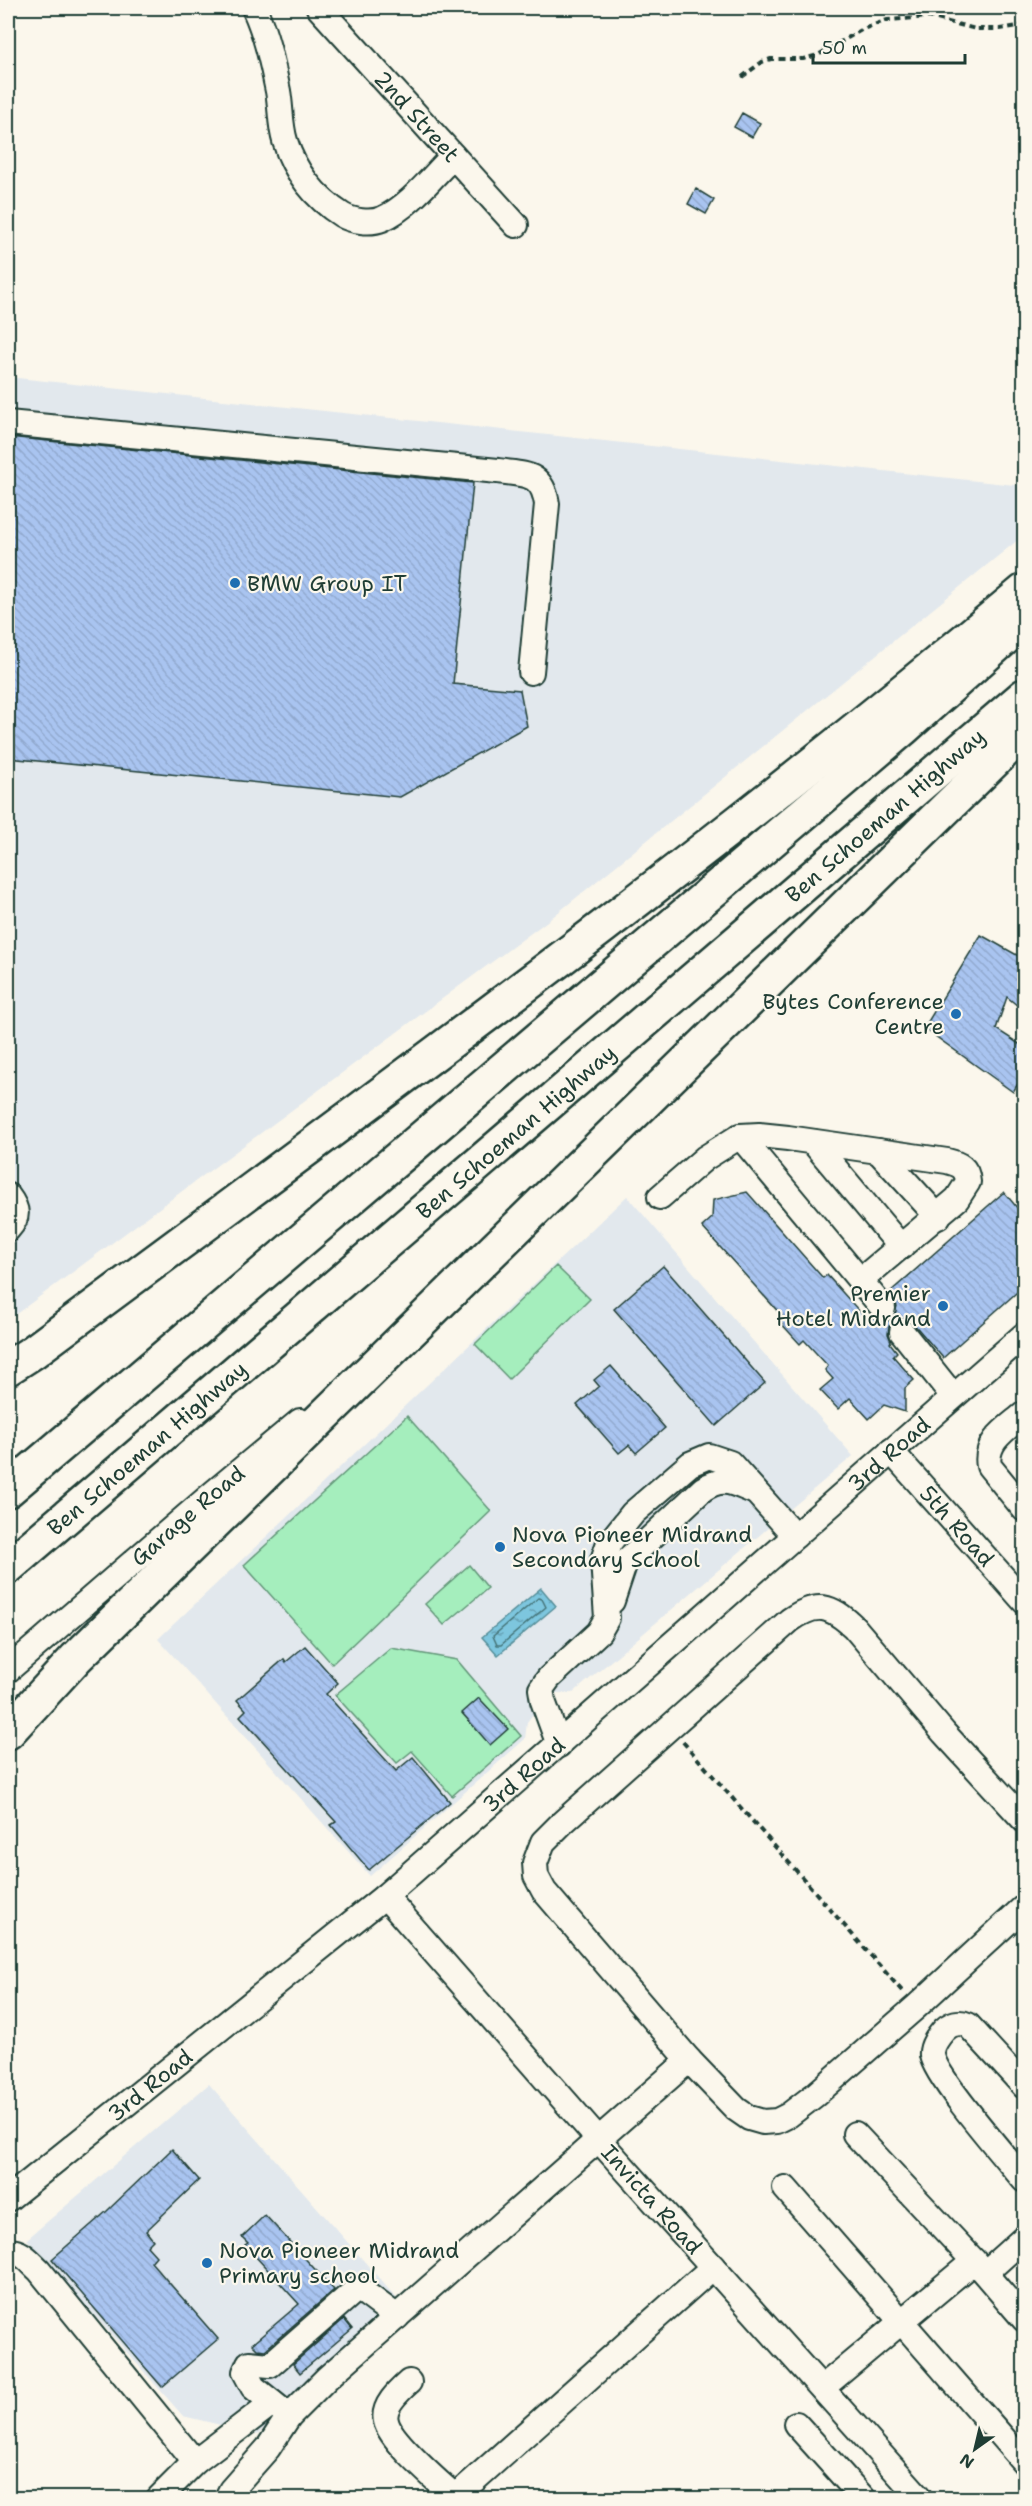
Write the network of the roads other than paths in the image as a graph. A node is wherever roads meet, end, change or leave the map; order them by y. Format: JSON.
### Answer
{"nodes":[{"id":1,"x":255,"y":8,"type":"edge"},
{"id":2,"x":319,"y":8,"type":"edge"},
{"id":3,"x":453,"y":156,"type":"junction"},
{"id":4,"x":516,"y":225,"type":"dead end"},
{"id":5,"x":8,"y":423,"type":"edge"},
{"id":6,"x":1024,"y":591,"type":"edge"},
{"id":7,"x":1024,"y":621,"type":"edge"},
{"id":8,"x":531,"y":672,"type":"dead end"},
{"id":9,"x":1024,"y":696,"type":"edge"},
{"id":10,"x":1024,"y":732,"type":"edge"},
{"id":11,"x":740,"y":1136,"type":"junction"},
{"id":12,"x":813,"y":1142,"type":"junction"},
{"id":13,"x":878,"y":1151,"type":"junction"},
{"id":14,"x":8,"y":1196,"type":"edge"},
{"id":15,"x":660,"y":1197,"type":"dead end"},
{"id":16,"x":938,"y":1217,"type":"junction"},
{"id":17,"x":8,"y":1229,"type":"edge"},
{"id":18,"x":901,"y":1247,"type":"junction"},
{"id":19,"x":861,"y":1280,"type":"junction"},
{"id":20,"x":883,"y":1308,"type":"dead end"},
{"id":21,"x":902,"y":1332,"type":"dead end"},
{"id":22,"x":1024,"y":1335,"type":"edge"},
{"id":23,"x":20,"y":1360,"type":"edge"},
{"id":24,"x":374,"y":1366,"type":"junction"},
{"id":25,"x":8,"y":1376,"type":"edge"},
{"id":26,"x":953,"y":1396,"type":"junction"},
{"id":27,"x":1024,"y":1414,"type":"edge"},
{"id":28,"x":891,"y":1451,"type":"junction"},
{"id":29,"x":8,"y":1490,"type":"edge"},
{"id":30,"x":1024,"y":1509,"type":"edge"},
{"id":31,"x":795,"y":1536,"type":"junction"},
{"id":32,"x":8,"y":1567,"type":"edge"},
{"id":33,"x":1024,"y":1601,"type":"edge"},
{"id":34,"x":8,"y":1671,"type":"edge"},
{"id":35,"x":8,"y":1732,"type":"edge"},
{"id":36,"x":560,"y":1745,"type":"junction"},
{"id":37,"x":1024,"y":1820,"type":"edge"},
{"id":38,"x":385,"y":1896,"type":"junction"},
{"id":39,"x":1024,"y":1907,"type":"edge"},
{"id":40,"x":688,"y":2060,"type":"junction"},
{"id":41,"x":1024,"y":2086,"type":"edge"},
{"id":42,"x":855,"y":2134,"type":"dead end"},
{"id":43,"x":599,"y":2140,"type":"junction"},
{"id":44,"x":1024,"y":2180,"type":"edge"},
{"id":45,"x":785,"y":2188,"type":"dead end"},
{"id":46,"x":8,"y":2199,"type":"edge"},
{"id":47,"x":1024,"y":2238,"type":"edge"},
{"id":48,"x":8,"y":2252,"type":"edge"},
{"id":49,"x":713,"y":2267,"type":"junction"},
{"id":50,"x":980,"y":2267,"type":"junction"},
{"id":51,"x":397,"y":2317,"type":"junction"},
{"id":52,"x":1024,"y":2319,"type":"edge"},
{"id":53,"x":904,"y":2321,"type":"junction"},
{"id":54,"x":409,"y":2382,"type":"dead end"},
{"id":55,"x":822,"y":2388,"type":"junction"},
{"id":56,"x":281,"y":2410,"type":"junction"},
{"id":57,"x":796,"y":2424,"type":"dead end"},
{"id":58,"x":195,"y":2462,"type":"junction"},
{"id":59,"x":1024,"y":2462,"type":"edge"},
{"id":60,"x":455,"y":2498,"type":"edge"},
{"id":61,"x":159,"y":2499,"type":"edge"},
{"id":62,"x":227,"y":2499,"type":"edge"},
{"id":63,"x":863,"y":2499,"type":"edge"},
{"id":64,"x":920,"y":2499,"type":"edge"}],
"edges":[{"from":1,"to":3,"type":"street"},
{"from":2,"to":3,"type":"street","name":"2nd Street"},
{"from":3,"to":4,"type":"street","name":"2nd Street"},
{"from":5,"to":8,"type":"street"},
{"from":6,"to":23,"type":"highway"},
{"from":7,"to":29,"type":"highway"},
{"from":9,"to":32,"type":"highway","name":"Ben Schoeman Highway"},
{"from":10,"to":24,"type":"highway"},
{"from":11,"to":12,"type":"street"},
{"from":11,"to":15,"type":"street"},
{"from":11,"to":19,"type":"street"},
{"from":12,"to":13,"type":"street"},
{"from":12,"to":18,"type":"street"},
{"from":13,"to":16,"type":"street"},
{"from":13,"to":16,"type":"street"},
{"from":14,"to":17,"type":"street"},
{"from":16,"to":18,"type":"street"},
{"from":18,"to":19,"type":"street"},
{"from":19,"to":20,"type":"street"},
{"from":21,"to":26,"type":"street"},
{"from":22,"to":26,"type":"street","name":"3rd Road"},
{"from":23,"to":25,"type":"street"},
{"from":24,"to":34,"type":"street","name":"Garage Road"},
{"from":24,"to":35,"type":"highway"},
{"from":26,"to":28,"type":"street","name":"3rd Road"},
{"from":27,"to":30,"type":"street"},
{"from":28,"to":31,"type":"street","name":"3rd Road"},
{"from":28,"to":33,"type":"street","name":"5th Road"},
{"from":31,"to":36,"type":"street","name":"3rd Road"},
{"from":31,"to":36,"type":"street"},
{"from":36,"to":38,"type":"street","name":"3rd Road"},
{"from":37,"to":40,"type":"street"},
{"from":38,"to":43,"type":"street","name":"Invicta Road"},
{"from":38,"to":46,"type":"street","name":"3rd Road"},
{"from":39,"to":40,"type":"street"},
{"from":40,"to":43,"type":"street"},
{"from":41,"to":44,"type":"street"},
{"from":42,"to":50,"type":"street"},
{"from":43,"to":49,"type":"street","name":"Invicta Road"},
{"from":43,"to":51,"type":"street"},
{"from":45,"to":53,"type":"street"},
{"from":47,"to":50,"type":"street"},
{"from":48,"to":58,"type":"street"},
{"from":49,"to":55,"type":"street","name":"Invicta Road"},
{"from":49,"to":60,"type":"street"},
{"from":50,"to":52,"type":"street"},
{"from":50,"to":53,"type":"street"},
{"from":51,"to":56,"type":"street"},
{"from":51,"to":56,"type":"street"},
{"from":53,"to":55,"type":"street"},
{"from":53,"to":59,"type":"street"},
{"from":54,"to":60,"type":"street"},
{"from":55,"to":64,"type":"street","name":"Invicta Road"},
{"from":56,"to":58,"type":"street"},
{"from":56,"to":62,"type":"street"},
{"from":57,"to":63,"type":"street"},
{"from":58,"to":61,"type":"street"}]}
